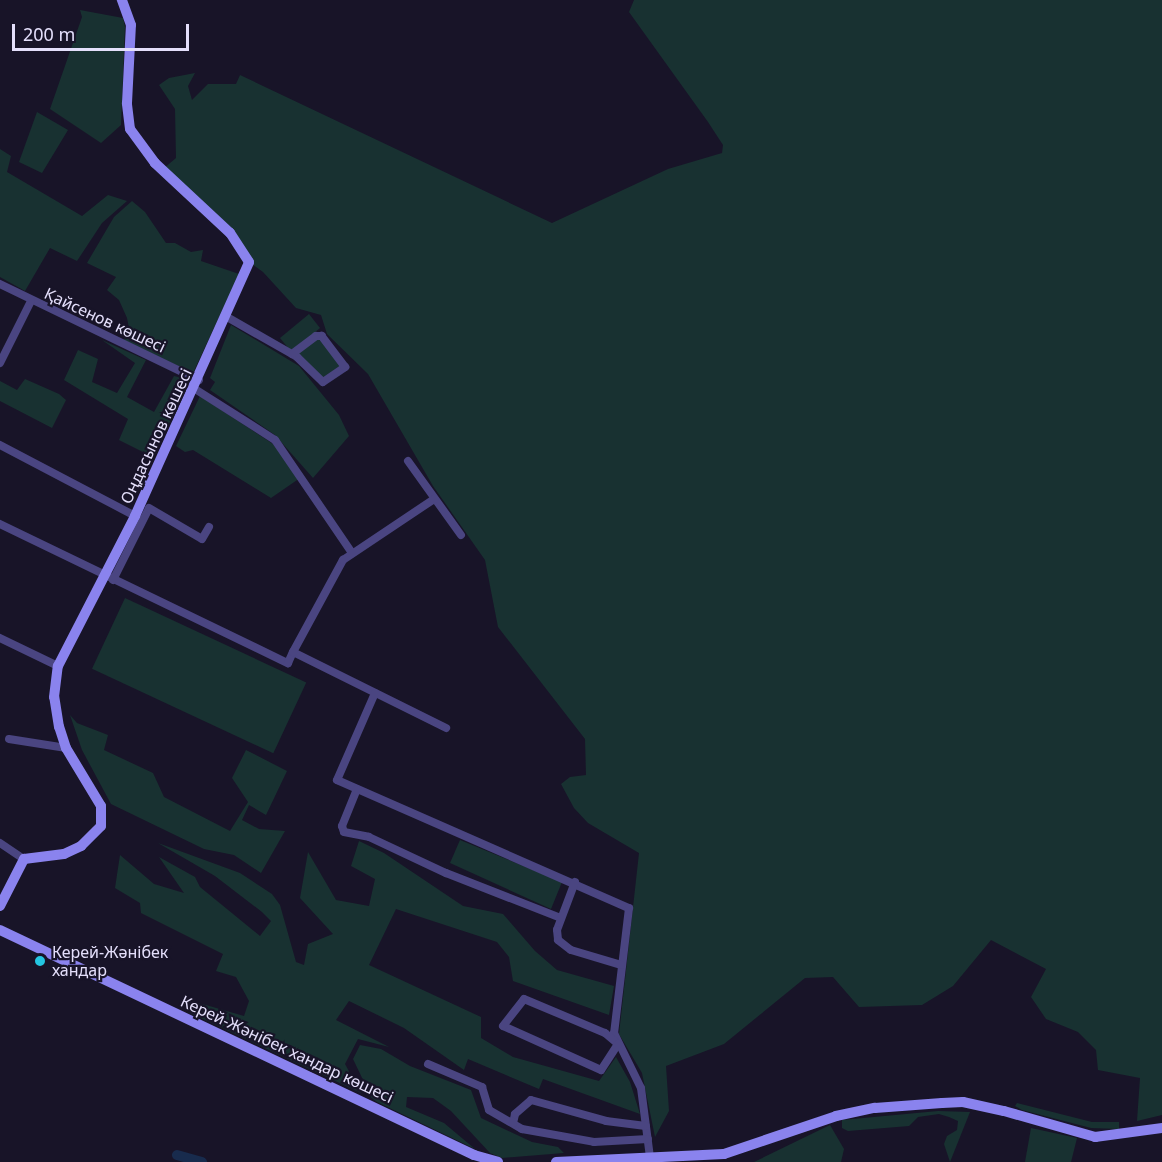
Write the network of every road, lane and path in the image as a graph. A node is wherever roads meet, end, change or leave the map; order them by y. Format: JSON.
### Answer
{"nodes":[{"id":1,"x":122,"y":0,"type":"edge"},
{"id":2,"x":0,"y":284,"type":"edge"},
{"id":3,"x":31,"y":301,"type":"junction"},
{"id":4,"x":227,"y":317,"type":"junction"},
{"id":5,"x":292,"y":354,"type":"junction"},
{"id":6,"x":0,"y":363,"type":"edge"},
{"id":7,"x":197,"y":384,"type":"junction"},
{"id":8,"x":0,"y":445,"type":"edge"},
{"id":9,"x":408,"y":461,"type":"dead end"},
{"id":10,"x":434,"y":499,"type":"junction"},
{"id":11,"x":135,"y":516,"type":"junction"},
{"id":12,"x":0,"y":525,"type":"edge"},
{"id":13,"x":209,"y":527,"type":"dead end"},
{"id":14,"x":461,"y":535,"type":"dead end"},
{"id":15,"x":352,"y":553,"type":"junction"},
{"id":16,"x":109,"y":578,"type":"junction"},
{"id":17,"x":0,"y":639,"type":"edge"},
{"id":18,"x":293,"y":652,"type":"junction"},
{"id":19,"x":58,"y":666,"type":"junction"},
{"id":20,"x":375,"y":693,"type":"junction"},
{"id":21,"x":446,"y":728,"type":"dead end"},
{"id":22,"x":9,"y":739,"type":"dead end"},
{"id":23,"x":66,"y":748,"type":"junction"},
{"id":24,"x":357,"y":789,"type":"junction"},
{"id":25,"x":0,"y":843,"type":"edge"},
{"id":26,"x":24,"y":859,"type":"junction"},
{"id":27,"x":575,"y":882,"type":"junction"},
{"id":28,"x":0,"y":906,"type":"edge"},
{"id":29,"x":561,"y":918,"type":"junction"},
{"id":30,"x":0,"y":930,"type":"edge"},
{"id":31,"x":621,"y":965,"type":"junction"},
{"id":32,"x":618,"y":1044,"type":"junction"},
{"id":33,"x":428,"y":1064,"type":"dead end"},
{"id":34,"x":513,"y":1123,"type":"junction"},
{"id":35,"x":646,"y":1126,"type":"junction"},
{"id":36,"x":1162,"y":1128,"type":"edge"},
{"id":37,"x":648,"y":1139,"type":"junction"},
{"id":38,"x":650,"y":1156,"type":"junction"},
{"id":39,"x":498,"y":1162,"type":"edge"},
{"id":40,"x":556,"y":1162,"type":"edge"}],
"edges":[{"from":1,"to":4,"type":"main road","name":"Оңдасынов көшесі"},
{"from":2,"to":3,"type":"street","name":"Қайсенов көшесі"},
{"from":3,"to":6,"type":"street"},
{"from":3,"to":7,"type":"street","name":"Қайсенов көшесі"},
{"from":4,"to":5,"type":"street"},
{"from":4,"to":7,"type":"main road","name":"Оңдасынов көшесі"},
{"from":5,"to":5,"type":"street"},
{"from":7,"to":11,"type":"main road","name":"Оңдасынов көшесі"},
{"from":7,"to":15,"type":"street","name":"Қайсенов көшесі"},
{"from":8,"to":11,"type":"street"},
{"from":9,"to":10,"type":"street"},
{"from":10,"to":14,"type":"street"},
{"from":10,"to":15,"type":"street"},
{"from":11,"to":16,"type":"main road","name":"Оңдасынов көшесі"},
{"from":12,"to":16,"type":"street"},
{"from":13,"to":16,"type":"street"},
{"from":15,"to":18,"type":"street"},
{"from":16,"to":18,"type":"street"},
{"from":16,"to":19,"type":"main road","name":"Оңдасынов көшесі"},
{"from":17,"to":19,"type":"street"},
{"from":18,"to":20,"type":"street"},
{"from":19,"to":23,"type":"main road","name":"Оңдасынов көшесі"},
{"from":20,"to":21,"type":"street"},
{"from":20,"to":24,"type":"street"},
{"from":22,"to":23,"type":"street"},
{"from":23,"to":26,"type":"main road","name":"Оңдасынов көшесі"},
{"from":24,"to":27,"type":"street"},
{"from":24,"to":29,"type":"street"},
{"from":25,"to":26,"type":"street"},
{"from":26,"to":28,"type":"main road"},
{"from":27,"to":29,"type":"street"},
{"from":27,"to":31,"type":"street"},
{"from":29,"to":31,"type":"street"},
{"from":30,"to":39,"type":"main road","name":"Керей-Жәнібек хандар көшесі"},
{"from":31,"to":32,"type":"street"},
{"from":32,"to":32,"type":"street"},
{"from":32,"to":35,"type":"street"},
{"from":33,"to":34,"type":"street"},
{"from":34,"to":35,"type":"street"},
{"from":34,"to":37,"type":"street"},
{"from":35,"to":37,"type":"street"},
{"from":36,"to":38,"type":"main road"},
{"from":37,"to":38,"type":"street"},
{"from":38,"to":40,"type":"main road"}]}
